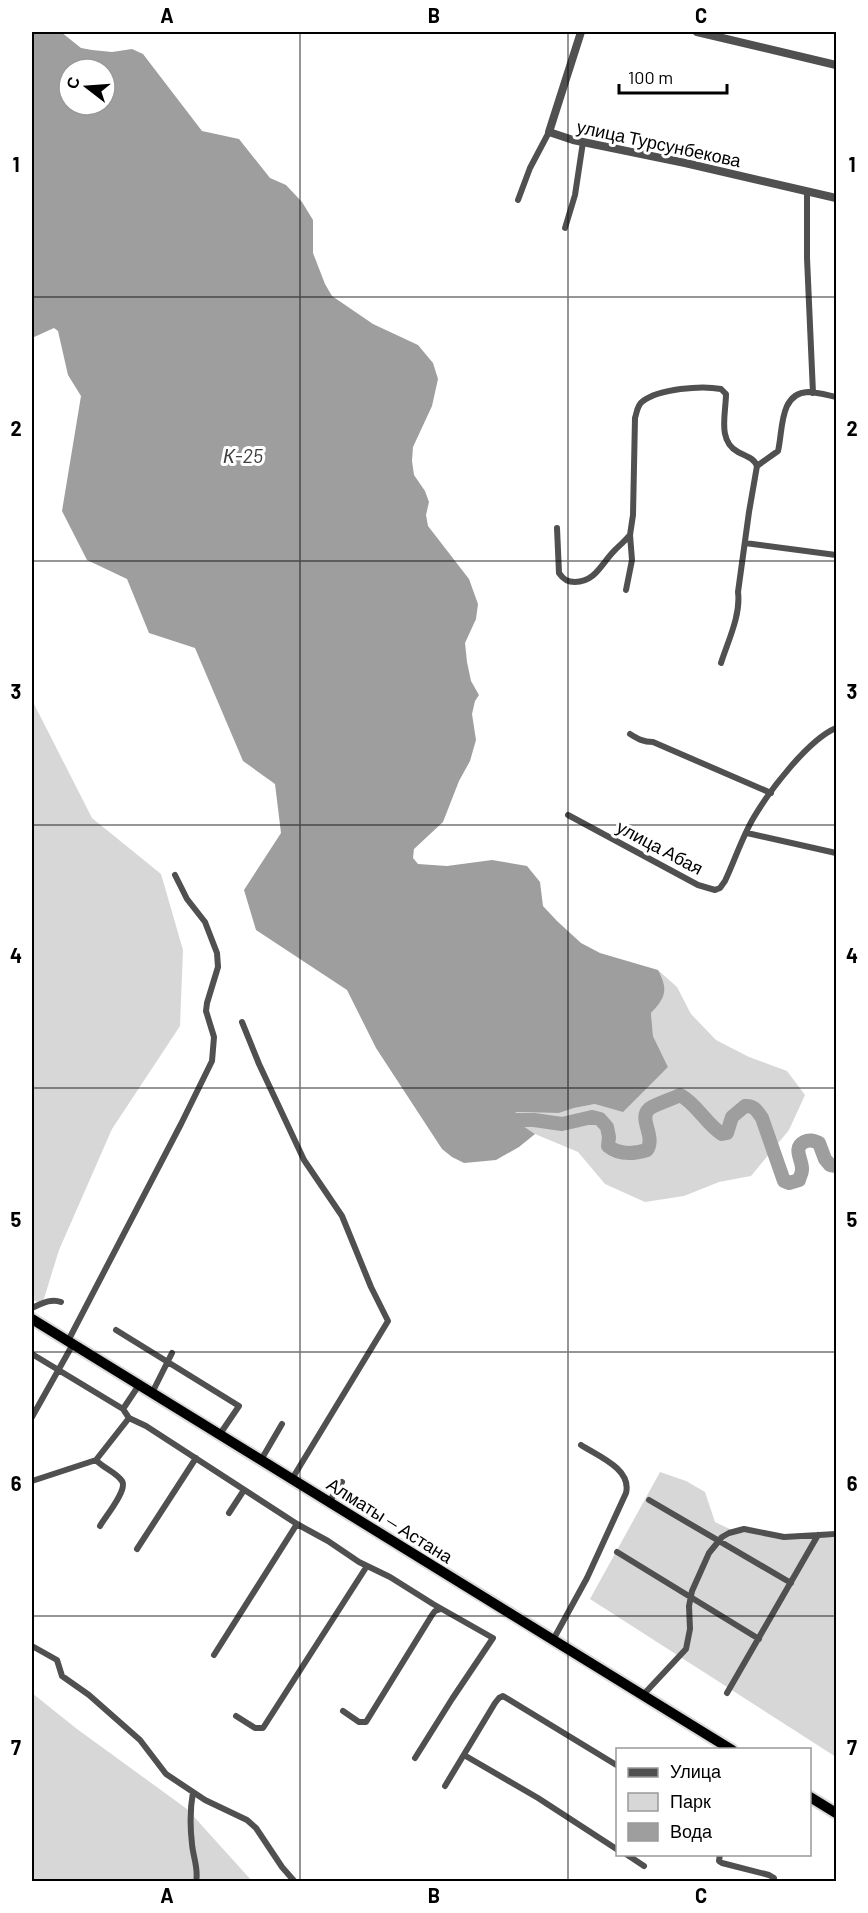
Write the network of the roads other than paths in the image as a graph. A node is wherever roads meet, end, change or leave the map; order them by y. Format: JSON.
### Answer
{"nodes":[{"id":1,"x":581,"y":32,"type":"edge"},
{"id":2,"x":698,"y":32,"type":"edge"},
{"id":3,"x":837,"y":65,"type":"edge"},
{"id":4,"x":549,"y":132,"type":"junction"},
{"id":5,"x":583,"y":142,"type":"junction"},
{"id":6,"x":807,"y":191,"type":"junction"},
{"id":7,"x":837,"y":198,"type":"edge"},
{"id":8,"x":518,"y":200,"type":"dead end"},
{"id":9,"x":565,"y":228,"type":"dead end"},
{"id":10,"x":813,"y":393,"type":"junction"},
{"id":11,"x":837,"y":397,"type":"edge"},
{"id":12,"x":757,"y":466,"type":"junction"},
{"id":13,"x":557,"y":528,"type":"dead end"},
{"id":14,"x":630,"y":536,"type":"junction"},
{"id":15,"x":745,"y":543,"type":"junction"},
{"id":16,"x":837,"y":555,"type":"edge"},
{"id":17,"x":626,"y":590,"type":"dead end"},
{"id":18,"x":721,"y":663,"type":"dead end"},
{"id":19,"x":837,"y":728,"type":"edge"},
{"id":20,"x":630,"y":734,"type":"dead end"},
{"id":21,"x":771,"y":793,"type":"junction"},
{"id":22,"x":568,"y":815,"type":"dead end"},
{"id":23,"x":747,"y":833,"type":"junction"},
{"id":24,"x":837,"y":853,"type":"edge"},
{"id":25,"x":175,"y":875,"type":"dead end"},
{"id":26,"x":242,"y":1022,"type":"dead end"},
{"id":27,"x":61,"y":1302,"type":"dead end"},
{"id":28,"x":32,"y":1308,"type":"edge"},
{"id":29,"x":32,"y":1319,"type":"edge"},
{"id":30,"x":116,"y":1330,"type":"dead end"},
{"id":31,"x":70,"y":1343,"type":"junction"},
{"id":32,"x":172,"y":1353,"type":"dead end"},
{"id":33,"x":32,"y":1354,"type":"edge"},
{"id":34,"x":168,"y":1361,"type":"junction"},
{"id":35,"x":58,"y":1371,"type":"junction"},
{"id":36,"x":139,"y":1386,"type":"junction"},
{"id":37,"x":152,"y":1393,"type":"junction"},
{"id":38,"x":123,"y":1409,"type":"junction"},
{"id":39,"x":32,"y":1417,"type":"edge"},
{"id":40,"x":129,"y":1418,"type":"junction"},
{"id":41,"x":282,"y":1424,"type":"dead end"},
{"id":42,"x":220,"y":1434,"type":"junction"},
{"id":43,"x":581,"y":1445,"type":"dead end"},
{"id":44,"x":196,"y":1458,"type":"junction"},
{"id":45,"x":96,"y":1460,"type":"junction"},
{"id":46,"x":261,"y":1460,"type":"junction"},
{"id":47,"x":292,"y":1479,"type":"junction"},
{"id":48,"x":32,"y":1482,"type":"edge"},
{"id":49,"x":342,"y":1482,"type":"dead end"},
{"id":50,"x":244,"y":1490,"type":"junction"},
{"id":51,"x":649,"y":1500,"type":"dead end"},
{"id":52,"x":329,"y":1502,"type":"junction"},
{"id":53,"x":229,"y":1513,"type":"dead end"},
{"id":54,"x":297,"y":1524,"type":"junction"},
{"id":55,"x":100,"y":1526,"type":"dead end"},
{"id":56,"x":837,"y":1534,"type":"edge"},
{"id":57,"x":818,"y":1535,"type":"junction"},
{"id":58,"x":718,"y":1542,"type":"junction"},
{"id":59,"x":137,"y":1549,"type":"dead end"},
{"id":60,"x":617,"y":1552,"type":"dead end"},
{"id":61,"x":367,"y":1566,"type":"junction"},
{"id":62,"x":791,"y":1583,"type":"junction"},
{"id":63,"x":691,"y":1598,"type":"junction"},
{"id":64,"x":442,"y":1609,"type":"junction"},
{"id":65,"x":759,"y":1639,"type":"junction"},
{"id":66,"x":553,"y":1640,"type":"junction"},
{"id":67,"x":32,"y":1647,"type":"edge"},
{"id":68,"x":214,"y":1655,"type":"dead end"},
{"id":69,"x":728,"y":1693,"type":"dead end"},
{"id":70,"x":643,"y":1695,"type":"junction"},
{"id":71,"x":343,"y":1711,"type":"dead end"},
{"id":72,"x":236,"y":1716,"type":"dead end"},
{"id":73,"x":730,"y":1748,"type":"edge"},
{"id":74,"x":464,"y":1755,"type":"junction"},
{"id":75,"x":415,"y":1758,"type":"dead end"},
{"id":76,"x":616,"y":1765,"type":"edge"},
{"id":77,"x":445,"y":1786,"type":"dead end"},
{"id":78,"x":192,"y":1792,"type":"junction"},
{"id":79,"x":811,"y":1798,"type":"edge"},
{"id":80,"x":837,"y":1813,"type":"edge"},
{"id":81,"x":616,"y":1849,"type":"edge"},
{"id":82,"x":629,"y":1856,"type":"edge"},
{"id":83,"x":720,"y":1856,"type":"edge"},
{"id":84,"x":644,"y":1866,"type":"dead end"},
{"id":85,"x":198,"y":1881,"type":"edge"},
{"id":86,"x":295,"y":1881,"type":"edge"},
{"id":87,"x":775,"y":1881,"type":"edge"},
{"id":88,"x":784,"y":1881,"type":"edge"}],
"edges":[{"from":1,"to":4,"type":"street"},
{"from":2,"to":3,"type":"street"},
{"from":4,"to":5,"type":"street","name":"улица Турсунбекова"},
{"from":4,"to":8,"type":"street","name":"улица Турсунбекова"},
{"from":5,"to":6,"type":"street","name":"улица Турсунбекова"},
{"from":5,"to":9,"type":"street"},
{"from":6,"to":7,"type":"street","name":"улица Турсунбекова"},
{"from":6,"to":10,"type":"street"},
{"from":10,"to":11,"type":"street"},
{"from":10,"to":12,"type":"street"},
{"from":12,"to":14,"type":"street"},
{"from":12,"to":15,"type":"street"},
{"from":13,"to":14,"type":"street"},
{"from":14,"to":17,"type":"street"},
{"from":15,"to":16,"type":"street"},
{"from":15,"to":18,"type":"street"},
{"from":19,"to":21,"type":"street","name":"улица Абая"},
{"from":20,"to":21,"type":"street"},
{"from":21,"to":23,"type":"street","name":"улица Абая"},
{"from":22,"to":23,"type":"street","name":"улица Абая"},
{"from":23,"to":24,"type":"street"},
{"from":25,"to":31,"type":"street"},
{"from":26,"to":47,"type":"street"},
{"from":27,"to":28,"type":"street"},
{"from":29,"to":31,"type":"highway","name":"Алматы — Астана"},
{"from":30,"to":34,"type":"street"},
{"from":31,"to":35,"type":"street"},
{"from":31,"to":36,"type":"highway","name":"Алматы — Астана"},
{"from":32,"to":34,"type":"street"},
{"from":33,"to":35,"type":"street"},
{"from":34,"to":37,"type":"street"},
{"from":34,"to":42,"type":"street"},
{"from":35,"to":38,"type":"street"},
{"from":35,"to":39,"type":"street"},
{"from":36,"to":37,"type":"highway","name":"Алматы — Астана"},
{"from":36,"to":38,"type":"street"},
{"from":37,"to":42,"type":"highway","name":"Алматы — Астана"},
{"from":38,"to":40,"type":"street"},
{"from":40,"to":44,"type":"street"},
{"from":40,"to":45,"type":"street"},
{"from":41,"to":46,"type":"street"},
{"from":42,"to":46,"type":"highway","name":"Алматы — Астана"},
{"from":43,"to":66,"type":"street"},
{"from":44,"to":50,"type":"street"},
{"from":44,"to":59,"type":"street"},
{"from":45,"to":48,"type":"street"},
{"from":45,"to":55,"type":"street"},
{"from":46,"to":47,"type":"highway","name":"Алматы — Астана"},
{"from":47,"to":52,"type":"highway","name":"Алматы — Астана"},
{"from":49,"to":52,"type":"street"},
{"from":50,"to":53,"type":"street"},
{"from":50,"to":54,"type":"street"},
{"from":51,"to":58,"type":"street"},
{"from":52,"to":66,"type":"highway","name":"Алматы — Астана"},
{"from":54,"to":61,"type":"street"},
{"from":54,"to":68,"type":"street"},
{"from":56,"to":57,"type":"street"},
{"from":57,"to":58,"type":"street"},
{"from":57,"to":62,"type":"street"},
{"from":58,"to":62,"type":"street"},
{"from":58,"to":63,"type":"street"},
{"from":60,"to":63,"type":"street"},
{"from":61,"to":64,"type":"street"},
{"from":61,"to":72,"type":"street"},
{"from":62,"to":65,"type":"street"},
{"from":63,"to":65,"type":"street"},
{"from":63,"to":70,"type":"street"},
{"from":64,"to":71,"type":"street"},
{"from":64,"to":75,"type":"street"},
{"from":65,"to":69,"type":"street"},
{"from":66,"to":70,"type":"highway","name":"Алматы — Астана"},
{"from":67,"to":78,"type":"street"},
{"from":70,"to":73,"type":"highway","name":"Алматы — Астана"},
{"from":74,"to":76,"type":"street"},
{"from":74,"to":77,"type":"street"},
{"from":74,"to":81,"type":"street"},
{"from":78,"to":85,"type":"street"},
{"from":78,"to":86,"type":"street"},
{"from":79,"to":80,"type":"highway"},
{"from":82,"to":84,"type":"street"},
{"from":83,"to":87,"type":"street"},
{"from":87,"to":88,"type":"street"}]}
